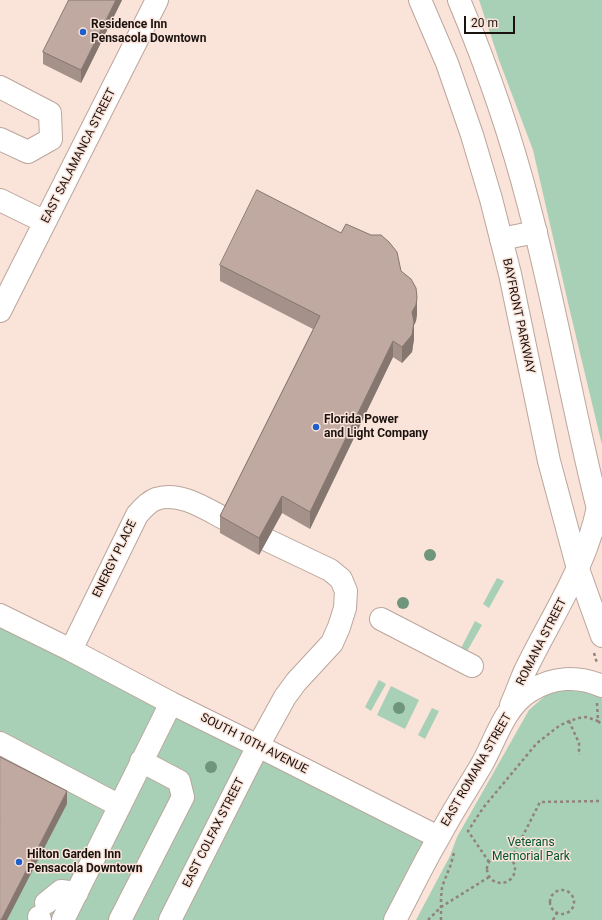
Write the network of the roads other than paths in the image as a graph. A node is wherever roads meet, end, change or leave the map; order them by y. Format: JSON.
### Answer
{"nodes":[{"id":1,"x":157,"y":0,"type":"edge"},
{"id":2,"x":420,"y":0,"type":"edge"},
{"id":3,"x":459,"y":0,"type":"edge"},
{"id":4,"x":0,"y":87,"type":"edge"},
{"id":5,"x":0,"y":139,"type":"edge"},
{"id":6,"x":51,"y":139,"type":"junction"},
{"id":7,"x":80,"y":154,"type":"junction"},
{"id":8,"x":0,"y":200,"type":"edge"},
{"id":9,"x":45,"y":222,"type":"junction"},
{"id":10,"x":536,"y":232,"type":"junction"},
{"id":11,"x":501,"y":239,"type":"junction"},
{"id":12,"x":0,"y":311,"type":"edge"},
{"id":13,"x":600,"y":516,"type":"edge"},
{"id":14,"x":227,"y":520,"type":"edge"},
{"id":15,"x":267,"y":540,"type":"edge"},
{"id":16,"x":578,"y":569,"type":"junction"},
{"id":17,"x":585,"y":593,"type":"edge"},
{"id":18,"x":0,"y":615,"type":"edge"},
{"id":19,"x":381,"y":619,"type":"dead end"},
{"id":20,"x":602,"y":636,"type":"edge"},
{"id":21,"x":71,"y":650,"type":"junction"},
{"id":22,"x":472,"y":666,"type":"dead end"},
{"id":23,"x":599,"y":692,"type":"edge"},
{"id":24,"x":171,"y":703,"type":"junction"},
{"id":25,"x":507,"y":715,"type":"junction"},
{"id":26,"x":0,"y":743,"type":"edge"},
{"id":27,"x":258,"y":746,"type":"junction"},
{"id":28,"x":142,"y":761,"type":"junction"},
{"id":29,"x":120,"y":806,"type":"junction"},
{"id":30,"x":447,"y":843,"type":"junction"},
{"id":31,"x":76,"y":893,"type":"junction"},
{"id":32,"x":42,"y":913,"type":"edge"},
{"id":33,"x":63,"y":920,"type":"edge"},
{"id":34,"x":120,"y":920,"type":"edge"},
{"id":35,"x":170,"y":920,"type":"edge"},
{"id":36,"x":395,"y":920,"type":"edge"}],
"edges":[{"from":1,"to":7,"type":"street","name":"EAST SALAMANCA STREET"},
{"from":2,"to":11,"type":"street","name":"BAYFRONT PARKWAY"},
{"from":3,"to":10,"type":"street"},
{"from":4,"to":6,"type":"street"},
{"from":5,"to":6,"type":"street"},
{"from":6,"to":7,"type":"street"},
{"from":7,"to":9,"type":"street","name":"EAST SALAMANCA STREET"},
{"from":8,"to":9,"type":"street"},
{"from":9,"to":12,"type":"street","name":"EAST SALAMANCA STREET"},
{"from":10,"to":11,"type":"street"},
{"from":10,"to":13,"type":"street"},
{"from":11,"to":16,"type":"street","name":"BAYFRONT PARKWAY"},
{"from":13,"to":16,"type":"street"},
{"from":14,"to":21,"type":"street","name":"ENERGY PLACE"},
{"from":15,"to":27,"type":"street"},
{"from":16,"to":17,"type":"street","name":"BAYFRONT PARKWAY"},
{"from":17,"to":20,"type":"street","name":"BAYFRONT PARKWAY"},
{"from":17,"to":25,"type":"street","name":"ROMANA STREET"},
{"from":18,"to":21,"type":"street","name":"SOUTH 10TH AVENUE"},
{"from":19,"to":22,"type":"street"},
{"from":21,"to":24,"type":"street","name":"SOUTH 10TH AVENUE"},
{"from":23,"to":25,"type":"street","name":"EAST ROMANA STREET"},
{"from":24,"to":27,"type":"street","name":"SOUTH 10TH AVENUE"},
{"from":24,"to":28,"type":"street"},
{"from":25,"to":30,"type":"street","name":"EAST ROMANA STREET"},
{"from":26,"to":29,"type":"street"},
{"from":27,"to":30,"type":"street","name":"SOUTH 10TH AVENUE"},
{"from":27,"to":35,"type":"street","name":"EAST COLFAX STREET"},
{"from":28,"to":29,"type":"street"},
{"from":28,"to":34,"type":"street"},
{"from":29,"to":31,"type":"street"},
{"from":30,"to":36,"type":"street","name":"EAST ROMANA STREET"},
{"from":31,"to":32,"type":"street"},
{"from":31,"to":33,"type":"street"}]}
